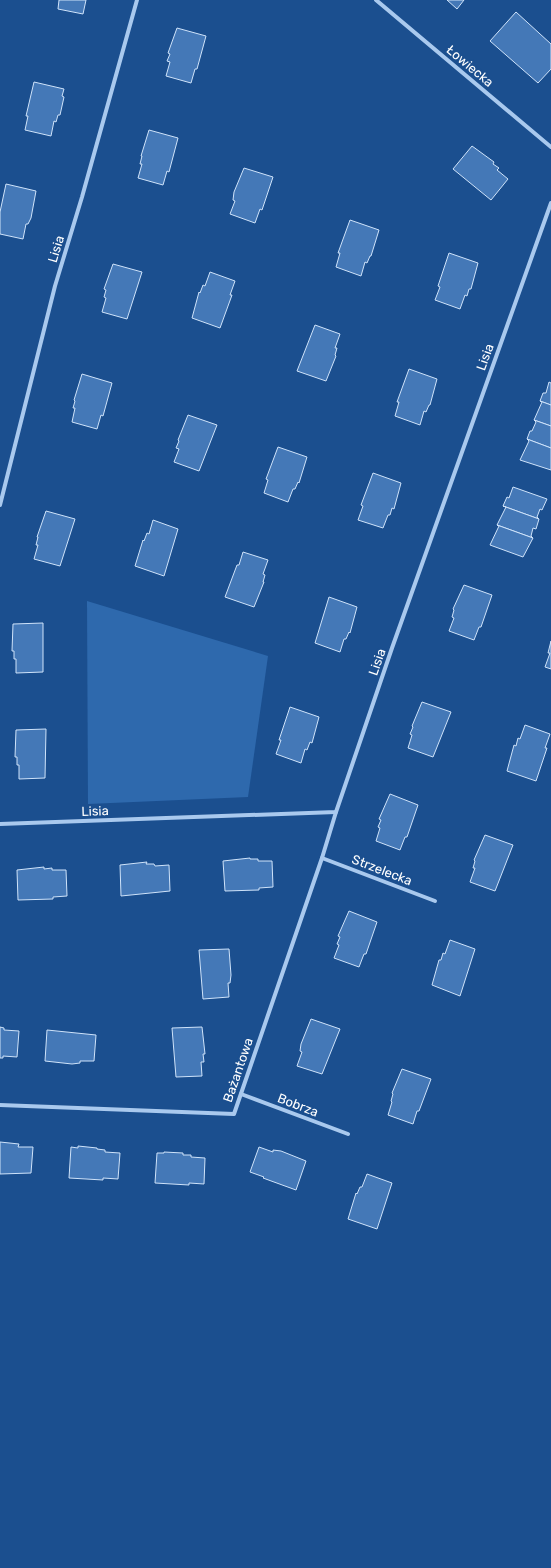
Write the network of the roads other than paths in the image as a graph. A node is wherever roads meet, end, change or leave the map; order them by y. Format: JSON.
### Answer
{"nodes":[{"id":1,"x":137,"y":0,"type":"edge"},
{"id":2,"x":376,"y":0,"type":"edge"},
{"id":3,"x":551,"y":147,"type":"edge"},
{"id":4,"x":551,"y":203,"type":"edge"},
{"id":5,"x":0,"y":505,"type":"edge"},
{"id":6,"x":336,"y":812,"type":"junction"},
{"id":7,"x":0,"y":824,"type":"edge"},
{"id":8,"x":322,"y":858,"type":"junction"},
{"id":9,"x":435,"y":901,"type":"dead end"},
{"id":10,"x":241,"y":1094,"type":"junction"},
{"id":11,"x":0,"y":1105,"type":"edge"},
{"id":12,"x":348,"y":1134,"type":"dead end"}],
"edges":[{"from":1,"to":5,"type":"street","name":"Lisia"},
{"from":2,"to":3,"type":"street","name":"Łowiecka"},
{"from":4,"to":6,"type":"street","name":"Lisia"},
{"from":6,"to":7,"type":"street","name":"Lisia"},
{"from":6,"to":8,"type":"street","name":"Bażantowa"},
{"from":8,"to":9,"type":"street","name":"Strzelecka"},
{"from":8,"to":10,"type":"street","name":"Bażantowa"},
{"from":10,"to":11,"type":"street","name":"Bażantowa"},
{"from":10,"to":12,"type":"street","name":"Bobrza"}]}
